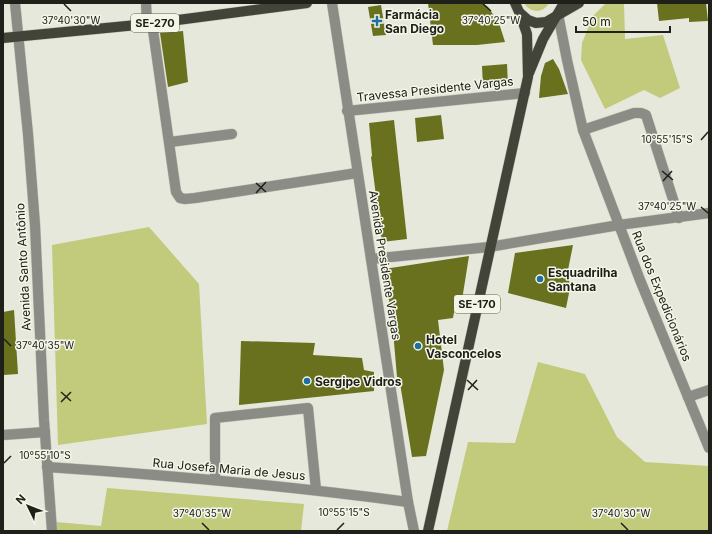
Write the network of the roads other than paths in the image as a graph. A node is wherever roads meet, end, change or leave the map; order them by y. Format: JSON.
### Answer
{"nodes":[{"id":1,"x":15,"y":3,"type":"edge"},
{"id":2,"x":146,"y":3,"type":"edge"},
{"id":3,"x":307,"y":3,"type":"edge"},
{"id":4,"x":332,"y":3,"type":"edge"},
{"id":5,"x":510,"y":3,"type":"edge"},
{"id":6,"x":515,"y":3,"type":"edge"},
{"id":7,"x":564,"y":3,"type":"edge"},
{"id":8,"x":579,"y":3,"type":"edge"},
{"id":9,"x":520,"y":14,"type":"junction"},
{"id":10,"x":558,"y":14,"type":"junction"},
{"id":11,"x":150,"y":24,"type":"junction"},
{"id":12,"x":18,"y":37,"type":"junction"},
{"id":13,"x":3,"y":38,"type":"edge"},
{"id":14,"x":528,"y":77,"type":"junction"},
{"id":15,"x":525,"y":93,"type":"junction"},
{"id":16,"x":347,"y":111,"type":"junction"},
{"id":17,"x":583,"y":130,"type":"junction"},
{"id":18,"x":232,"y":134,"type":"dead end"},
{"id":19,"x":170,"y":142,"type":"junction"},
{"id":20,"x":357,"y":173,"type":"junction"},
{"id":21,"x":709,"y":213,"type":"edge"},
{"id":22,"x":679,"y":218,"type":"junction"},
{"id":23,"x":619,"y":225,"type":"junction"},
{"id":24,"x":490,"y":247,"type":"junction"},
{"id":25,"x":371,"y":259,"type":"junction"},
{"id":26,"x":709,"y":390,"type":"edge"},
{"id":27,"x":688,"y":397,"type":"junction"},
{"id":28,"x":45,"y":432,"type":"junction"},
{"id":29,"x":3,"y":435,"type":"edge"},
{"id":30,"x":709,"y":448,"type":"edge"},
{"id":31,"x":47,"y":467,"type":"junction"},
{"id":32,"x":214,"y":480,"type":"junction"},
{"id":33,"x":316,"y":490,"type":"junction"},
{"id":34,"x":408,"y":502,"type":"junction"},
{"id":35,"x":52,"y":531,"type":"edge"},
{"id":36,"x":414,"y":531,"type":"edge"},
{"id":37,"x":428,"y":531,"type":"edge"}],
"edges":[{"from":1,"to":12,"type":"street","name":"Avenida Santo Antônio"},
{"from":2,"to":11,"type":"street"},
{"from":3,"to":11,"type":"main road","number":"SE-270"},
{"from":4,"to":16,"type":"street","name":"Avenida Presidente Vargas"},
{"from":5,"to":9,"type":"main road"},
{"from":6,"to":9,"type":"main road"},
{"from":7,"to":10,"type":"main road"},
{"from":8,"to":10,"type":"main road"},
{"from":9,"to":10,"type":"main road"},
{"from":9,"to":14,"type":"main road"},
{"from":10,"to":14,"type":"main road"},
{"from":10,"to":17,"type":"street","name":"Rua dos Expedicionários"},
{"from":11,"to":12,"type":"main road","number":"SE-270"},
{"from":11,"to":19,"type":"street"},
{"from":12,"to":13,"type":"main road","number":"SE-270"},
{"from":12,"to":28,"type":"street","name":"Avenida Santo Antônio"},
{"from":14,"to":15,"type":"main road","number":"SE-170"},
{"from":15,"to":16,"type":"street","name":"Travessa Presidente Vargas"},
{"from":15,"to":24,"type":"main road","number":"SE-170"},
{"from":16,"to":20,"type":"street","name":"Avenida Presidente Vargas"},
{"from":17,"to":22,"type":"street"},
{"from":17,"to":23,"type":"street","name":"Rua dos Expedicionários"},
{"from":18,"to":19,"type":"street"},
{"from":19,"to":20,"type":"street"},
{"from":20,"to":25,"type":"street","name":"Avenida Presidente Vargas"},
{"from":21,"to":22,"type":"street"},
{"from":22,"to":23,"type":"street"},
{"from":23,"to":24,"type":"street"},
{"from":23,"to":27,"type":"street","name":"Rua dos Expedicionários"},
{"from":24,"to":25,"type":"street"},
{"from":24,"to":37,"type":"main road","number":"SE-170"},
{"from":25,"to":34,"type":"street","name":"Avenida Presidente Vargas"},
{"from":26,"to":27,"type":"street"},
{"from":27,"to":30,"type":"street","name":"Rua dos Expedicionários"},
{"from":28,"to":29,"type":"street"},
{"from":28,"to":31,"type":"street","name":"Avenida Santo Antônio"},
{"from":31,"to":32,"type":"street","name":"Rua Josefa Maria de Jesus"},
{"from":31,"to":35,"type":"street","name":"Avenida Santo Antônio"},
{"from":32,"to":33,"type":"street","name":"Rua Josefa Maria de Jesus"},
{"from":32,"to":33,"type":"street"},
{"from":33,"to":34,"type":"street","name":"Rua Josefa Maria de Jesus"},
{"from":34,"to":36,"type":"street","name":"Avenida Presidente Vargas"}]}
